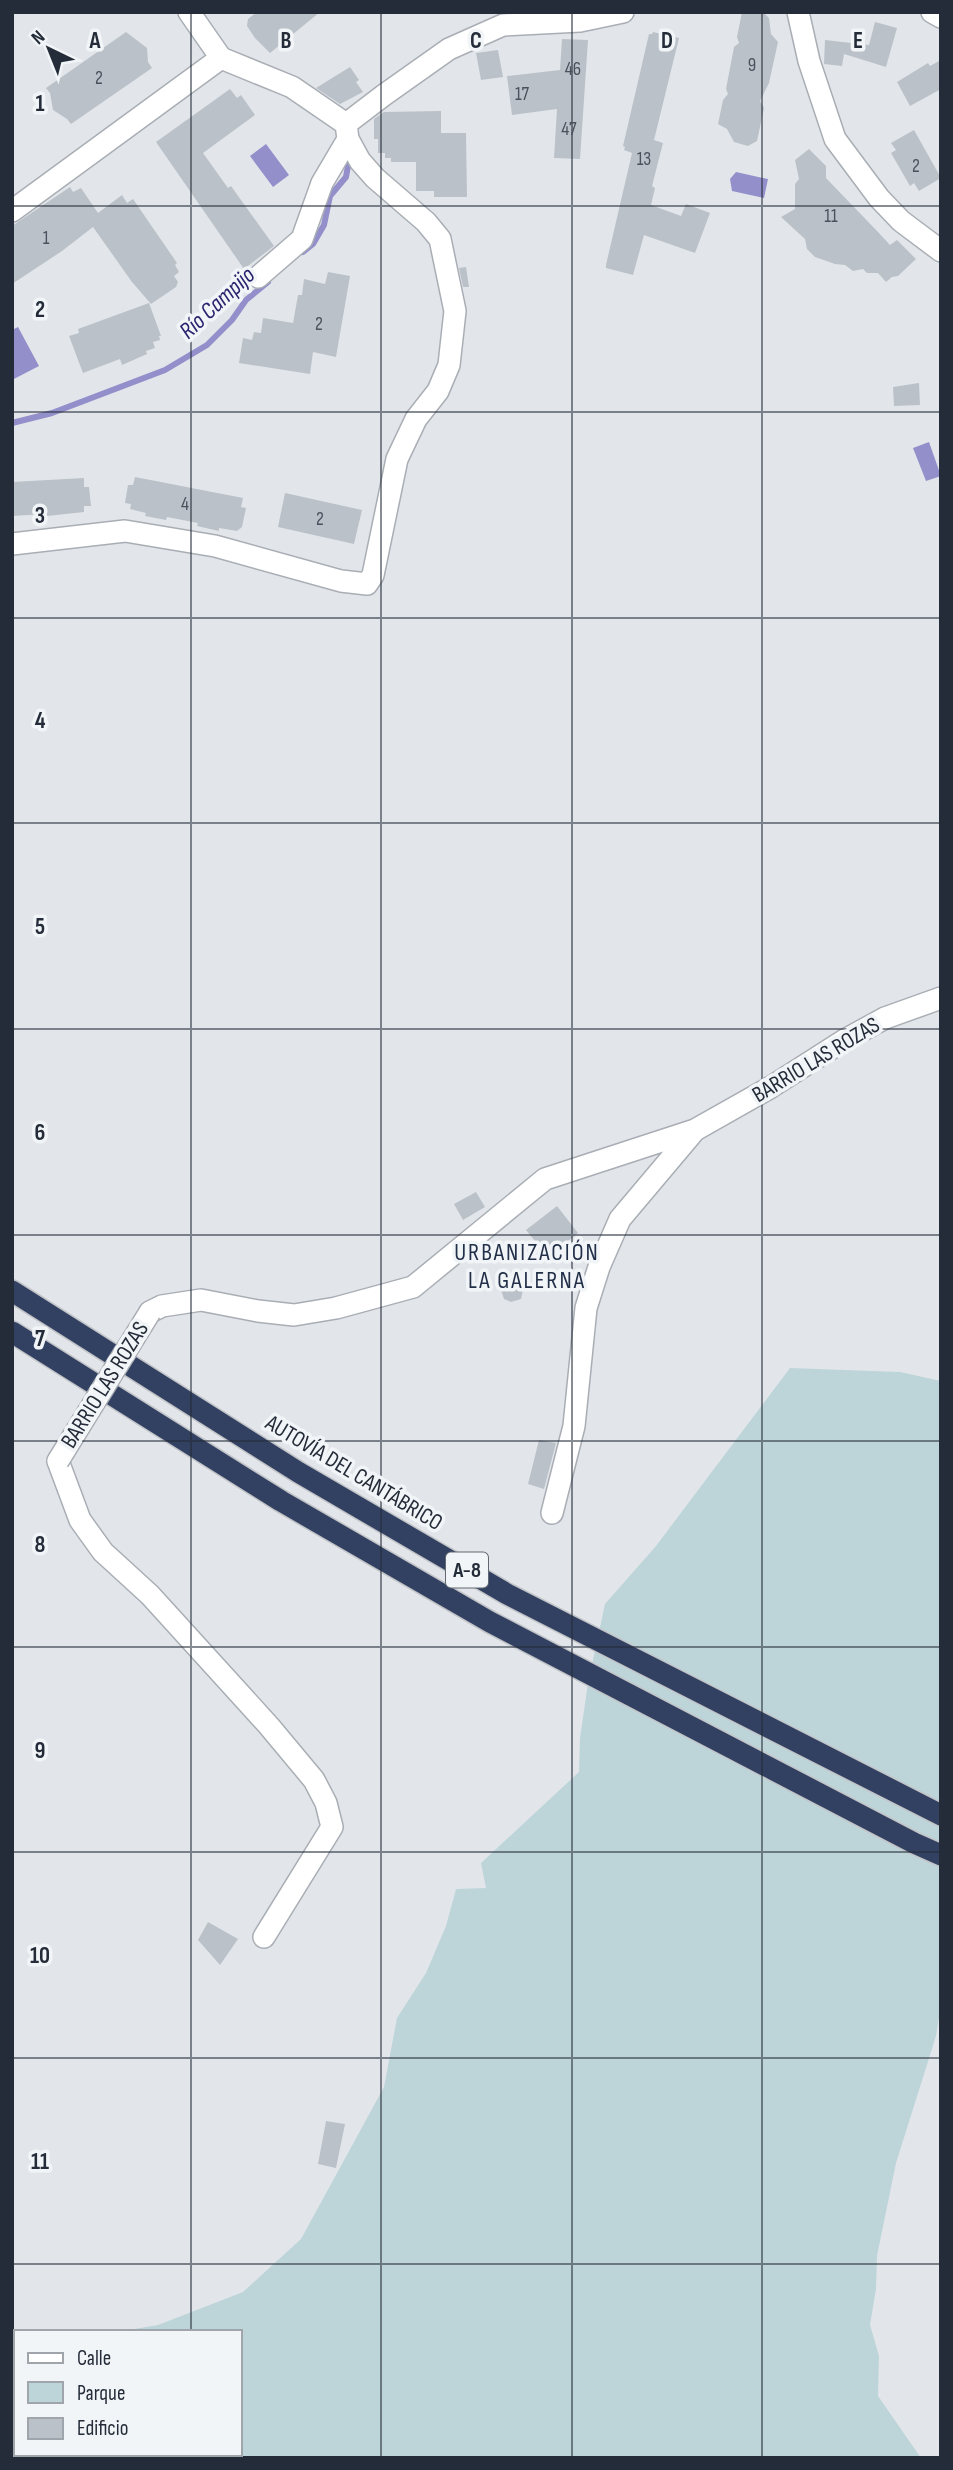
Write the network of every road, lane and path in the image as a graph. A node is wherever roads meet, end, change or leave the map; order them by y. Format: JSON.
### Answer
{"nodes":[{"id":1,"x":189,"y":12,"type":"edge"},
{"id":2,"x":622,"y":12,"type":"edge"},
{"id":3,"x":798,"y":12,"type":"edge"},
{"id":4,"x":932,"y":12,"type":"edge"},
{"id":5,"x":941,"y":17,"type":"edge"},
{"id":6,"x":221,"y":58,"type":"junction"},
{"id":7,"x":347,"y":131,"type":"junction"},
{"id":8,"x":12,"y":211,"type":"edge"},
{"id":9,"x":941,"y":251,"type":"edge"},
{"id":10,"x":258,"y":277,"type":"dead end"},
{"id":11,"x":12,"y":544,"type":"edge"},
{"id":12,"x":941,"y":998,"type":"edge"},
{"id":13,"x":695,"y":1130,"type":"junction"},
{"id":14,"x":12,"y":1291,"type":"edge"},
{"id":15,"x":12,"y":1332,"type":"edge"},
{"id":16,"x":552,"y":1513,"type":"dead end"},
{"id":17,"x":941,"y":1815,"type":"edge"},
{"id":18,"x":941,"y":1854,"type":"edge"},
{"id":19,"x":264,"y":1937,"type":"dead end"}],
"edges":[{"from":1,"to":6,"type":"street"},
{"from":2,"to":7,"type":"street"},
{"from":3,"to":9,"type":"street"},
{"from":4,"to":5,"type":"street"},
{"from":6,"to":7,"type":"street"},
{"from":6,"to":8,"type":"street"},
{"from":7,"to":10,"type":"street"},
{"from":7,"to":11,"type":"street"},
{"from":12,"to":13,"type":"street","name":"BARRIO LAS ROZAS"},
{"from":13,"to":16,"type":"street","name":"BARRIO LAS ROZAS"},
{"from":13,"to":19,"type":"street","name":"BARRIO LAS ROZAS","bridge":true},
{"from":14,"to":17,"type":"highway","name":"AUTOVÍA DEL CANTÁBRICO","number":"A-8"},
{"from":15,"to":18,"type":"highway","number":"A-8"}]}
